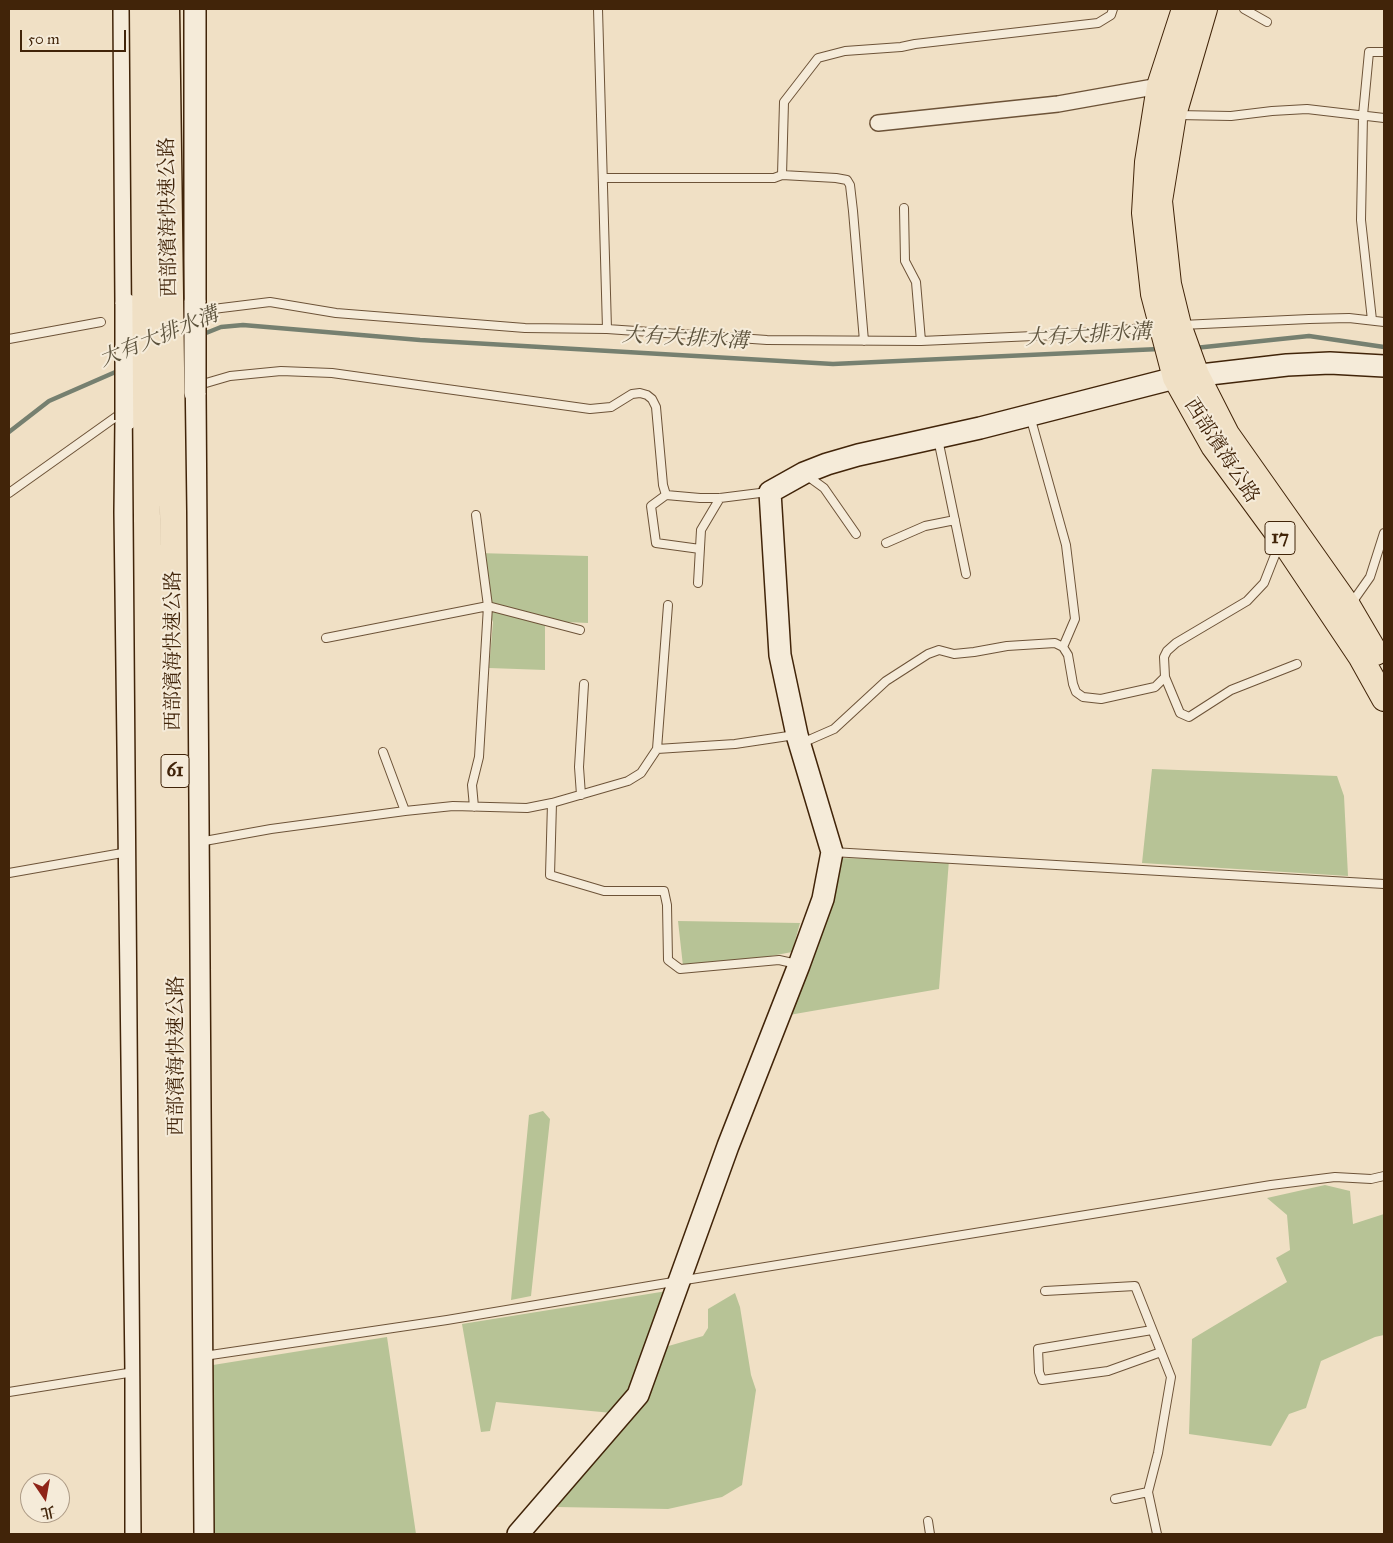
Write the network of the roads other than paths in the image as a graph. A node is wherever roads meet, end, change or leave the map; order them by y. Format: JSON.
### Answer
{"nodes":[{"id":1,"x":124,"y":9,"type":"edge"},
{"id":2,"x":143,"y":9,"type":"edge"},
{"id":3,"x":166,"y":9,"type":"edge"},
{"id":4,"x":195,"y":9,"type":"edge"},
{"id":5,"x":598,"y":9,"type":"edge"},
{"id":6,"x":1112,"y":9,"type":"edge"},
{"id":7,"x":1184,"y":9,"type":"edge"},
{"id":8,"x":1205,"y":9,"type":"edge"},
{"id":9,"x":1244,"y":9,"type":"edge"},
{"id":10,"x":1266,"y":22,"type":"dead end"},
{"id":11,"x":1384,"y":52,"type":"edge"},
{"id":12,"x":1160,"y":86,"type":"junction"},
{"id":13,"x":1164,"y":115,"type":"junction"},
{"id":14,"x":1363,"y":115,"type":"junction"},
{"id":15,"x":1384,"y":118,"type":"edge"},
{"id":16,"x":878,"y":123,"type":"dead end"},
{"id":17,"x":782,"y":176,"type":"junction"},
{"id":18,"x":603,"y":178,"type":"junction"},
{"id":19,"x":904,"y":208,"type":"dead end"},
{"id":20,"x":200,"y":306,"type":"junction"},
{"id":21,"x":1372,"y":320,"type":"junction"},
{"id":22,"x":101,"y":322,"type":"dead end"},
{"id":23,"x":1384,"y":322,"type":"edge"},
{"id":24,"x":1170,"y":326,"type":"junction"},
{"id":25,"x":607,"y":329,"type":"junction"},
{"id":26,"x":9,"y":339,"type":"edge"},
{"id":27,"x":864,"y":341,"type":"junction"},
{"id":28,"x":920,"y":341,"type":"junction"},
{"id":29,"x":1384,"y":366,"type":"edge"},
{"id":30,"x":1186,"y":376,"type":"junction"},
{"id":31,"x":201,"y":388,"type":"junction"},
{"id":32,"x":1030,"y":416,"type":"junction"},
{"id":33,"x":123,"y":417,"type":"junction"},
{"id":34,"x":938,"y":438,"type":"junction"},
{"id":35,"x":804,"y":473,"type":"junction"},
{"id":36,"x":770,"y":492,"type":"junction"},
{"id":37,"x":9,"y":493,"type":"edge"},
{"id":38,"x":666,"y":495,"type":"junction"},
{"id":39,"x":720,"y":498,"type":"junction"},
{"id":40,"x":476,"y":515,"type":"dead end"},
{"id":41,"x":955,"y":520,"type":"junction"},
{"id":42,"x":1384,"y":533,"type":"edge"},
{"id":43,"x":856,"y":534,"type":"dead end"},
{"id":44,"x":886,"y":543,"type":"dead end"},
{"id":45,"x":1285,"y":544,"type":"junction"},
{"id":46,"x":700,"y":549,"type":"junction"},
{"id":47,"x":966,"y":574,"type":"dead end"},
{"id":48,"x":698,"y":583,"type":"dead end"},
{"id":49,"x":668,"y":605,"type":"dead end"},
{"id":50,"x":488,"y":606,"type":"junction"},
{"id":51,"x":1349,"y":607,"type":"junction"},
{"id":52,"x":580,"y":630,"type":"dead end"},
{"id":53,"x":326,"y":638,"type":"dead end"},
{"id":54,"x":1063,"y":647,"type":"junction"},
{"id":55,"x":1297,"y":664,"type":"dead end"},
{"id":56,"x":1384,"y":667,"type":"edge"},
{"id":57,"x":1165,"y":677,"type":"junction"},
{"id":58,"x":584,"y":684,"type":"dead end"},
{"id":59,"x":1384,"y":699,"type":"edge"},
{"id":60,"x":798,"y":740,"type":"junction"},
{"id":61,"x":657,"y":749,"type":"junction"},
{"id":62,"x":383,"y":752,"type":"dead end"},
{"id":63,"x":581,"y":795,"type":"junction"},
{"id":64,"x":552,"y":803,"type":"junction"},
{"id":65,"x":474,"y":807,"type":"junction"},
{"id":66,"x":405,"y":811,"type":"junction"},
{"id":67,"x":198,"y":842,"type":"junction"},
{"id":68,"x":169,"y":846,"type":"dead end"},
{"id":69,"x":159,"y":847,"type":"dead end"},
{"id":70,"x":130,"y":851,"type":"junction"},
{"id":71,"x":832,"y":852,"type":"junction"},
{"id":72,"x":9,"y":872,"type":"edge"},
{"id":73,"x":1384,"y":884,"type":"edge"},
{"id":74,"x":799,"y":965,"type":"junction"},
{"id":75,"x":1384,"y":1176,"type":"edge"},
{"id":76,"x":679,"y":1281,"type":"junction"},
{"id":77,"x":1044,"y":1291,"type":"dead end"},
{"id":78,"x":1152,"y":1330,"type":"junction"},
{"id":79,"x":1161,"y":1352,"type":"junction"},
{"id":80,"x":193,"y":1359,"type":"junction"},
{"id":81,"x":174,"y":1363,"type":"dead end"},
{"id":82,"x":164,"y":1365,"type":"dead end"},
{"id":83,"x":136,"y":1372,"type":"junction"},
{"id":84,"x":9,"y":1392,"type":"edge"},
{"id":85,"x":1148,"y":1492,"type":"junction"},
{"id":86,"x":1115,"y":1499,"type":"dead end"},
{"id":87,"x":928,"y":1521,"type":"dead end"},
{"id":88,"x":136,"y":1534,"type":"edge"},
{"id":89,"x":155,"y":1534,"type":"edge"},
{"id":90,"x":180,"y":1534,"type":"edge"},
{"id":91,"x":203,"y":1534,"type":"edge"},
{"id":92,"x":518,"y":1534,"type":"edge"},
{"id":93,"x":930,"y":1534,"type":"edge"},
{"id":94,"x":1157,"y":1534,"type":"edge"}],
"edges":[{"from":1,"to":33,"type":"main road","bridge":true},
{"from":2,"to":89,"type":"highway","name":"西部濱海快速公路","number":"61","bridge":true},
{"from":3,"to":90,"type":"highway","name":"西部濱海快速公路","number":"61","bridge":true},
{"from":4,"to":20,"type":"main road"},
{"from":5,"to":18,"type":"lane"},
{"from":6,"to":17,"type":"lane"},
{"from":7,"to":12,"type":"main road","number":"17"},
{"from":8,"to":13,"type":"main road","number":"17"},
{"from":9,"to":10,"type":"lane"},
{"from":11,"to":14,"type":"lane"},
{"from":12,"to":13,"type":"main road","number":"17"},
{"from":12,"to":16,"type":"street"},
{"from":13,"to":14,"type":"lane"},
{"from":13,"to":24,"type":"main road","number":"17"},
{"from":14,"to":15,"type":"lane"},
{"from":14,"to":21,"type":"lane"},
{"from":17,"to":18,"type":"lane"},
{"from":17,"to":27,"type":"lane"},
{"from":18,"to":25,"type":"lane"},
{"from":19,"to":28,"type":"lane"},
{"from":20,"to":25,"type":"lane"},
{"from":20,"to":31,"type":"main road","bridge":true},
{"from":21,"to":23,"type":"lane"},
{"from":21,"to":24,"type":"lane"},
{"from":22,"to":26,"type":"lane"},
{"from":24,"to":28,"type":"lane"},
{"from":24,"to":30,"type":"main road","number":"17"},
{"from":25,"to":27,"type":"lane"},
{"from":27,"to":28,"type":"lane"},
{"from":29,"to":30,"type":"main road"},
{"from":30,"to":32,"type":"main road"},
{"from":30,"to":45,"type":"main road","name":"西部濱海公路","number":"17"},
{"from":30,"to":51,"type":"main road","name":"西部濱海公路","number":"17"},
{"from":31,"to":38,"type":"lane"},
{"from":31,"to":67,"type":"main road"},
{"from":32,"to":34,"type":"main road"},
{"from":32,"to":54,"type":"lane"},
{"from":33,"to":37,"type":"lane"},
{"from":33,"to":70,"type":"main road"},
{"from":34,"to":35,"type":"main road"},
{"from":34,"to":41,"type":"lane"},
{"from":35,"to":36,"type":"main road"},
{"from":35,"to":43,"type":"lane"},
{"from":36,"to":39,"type":"lane"},
{"from":36,"to":60,"type":"main road"},
{"from":38,"to":39,"type":"lane"},
{"from":38,"to":46,"type":"lane"},
{"from":39,"to":46,"type":"lane"},
{"from":40,"to":50,"type":"lane"},
{"from":41,"to":44,"type":"lane"},
{"from":41,"to":47,"type":"lane"},
{"from":42,"to":51,"type":"lane"},
{"from":45,"to":57,"type":"lane"},
{"from":45,"to":59,"type":"main road","name":"西部濱海公路","number":"17"},
{"from":46,"to":48,"type":"lane"},
{"from":49,"to":61,"type":"lane"},
{"from":50,"to":52,"type":"lane"},
{"from":50,"to":53,"type":"lane"},
{"from":50,"to":65,"type":"lane"},
{"from":51,"to":56,"type":"main road","name":"西部濱海公路","number":"17"},
{"from":54,"to":57,"type":"lane"},
{"from":54,"to":60,"type":"lane"},
{"from":55,"to":57,"type":"lane"},
{"from":58,"to":63,"type":"lane"},
{"from":60,"to":61,"type":"lane"},
{"from":60,"to":71,"type":"main road"},
{"from":61,"to":63,"type":"lane"},
{"from":62,"to":66,"type":"lane"},
{"from":63,"to":64,"type":"lane"},
{"from":64,"to":65,"type":"lane"},
{"from":64,"to":74,"type":"lane"},
{"from":65,"to":66,"type":"lane"},
{"from":66,"to":67,"type":"lane"},
{"from":67,"to":68,"type":"lane"},
{"from":67,"to":80,"type":"main road"},
{"from":69,"to":70,"type":"lane"},
{"from":70,"to":72,"type":"lane"},
{"from":70,"to":83,"type":"main road"},
{"from":71,"to":73,"type":"lane"},
{"from":71,"to":74,"type":"main road"},
{"from":74,"to":76,"type":"main road"},
{"from":75,"to":76,"type":"lane"},
{"from":76,"to":80,"type":"lane"},
{"from":76,"to":92,"type":"main road"},
{"from":77,"to":78,"type":"lane"},
{"from":78,"to":79,"type":"lane"},
{"from":78,"to":79,"type":"lane"},
{"from":79,"to":85,"type":"lane"},
{"from":80,"to":81,"type":"lane"},
{"from":80,"to":91,"type":"main road"},
{"from":82,"to":83,"type":"lane"},
{"from":83,"to":84,"type":"lane"},
{"from":83,"to":88,"type":"main road"},
{"from":85,"to":86,"type":"lane"},
{"from":85,"to":94,"type":"lane"},
{"from":87,"to":93,"type":"lane"}]}
